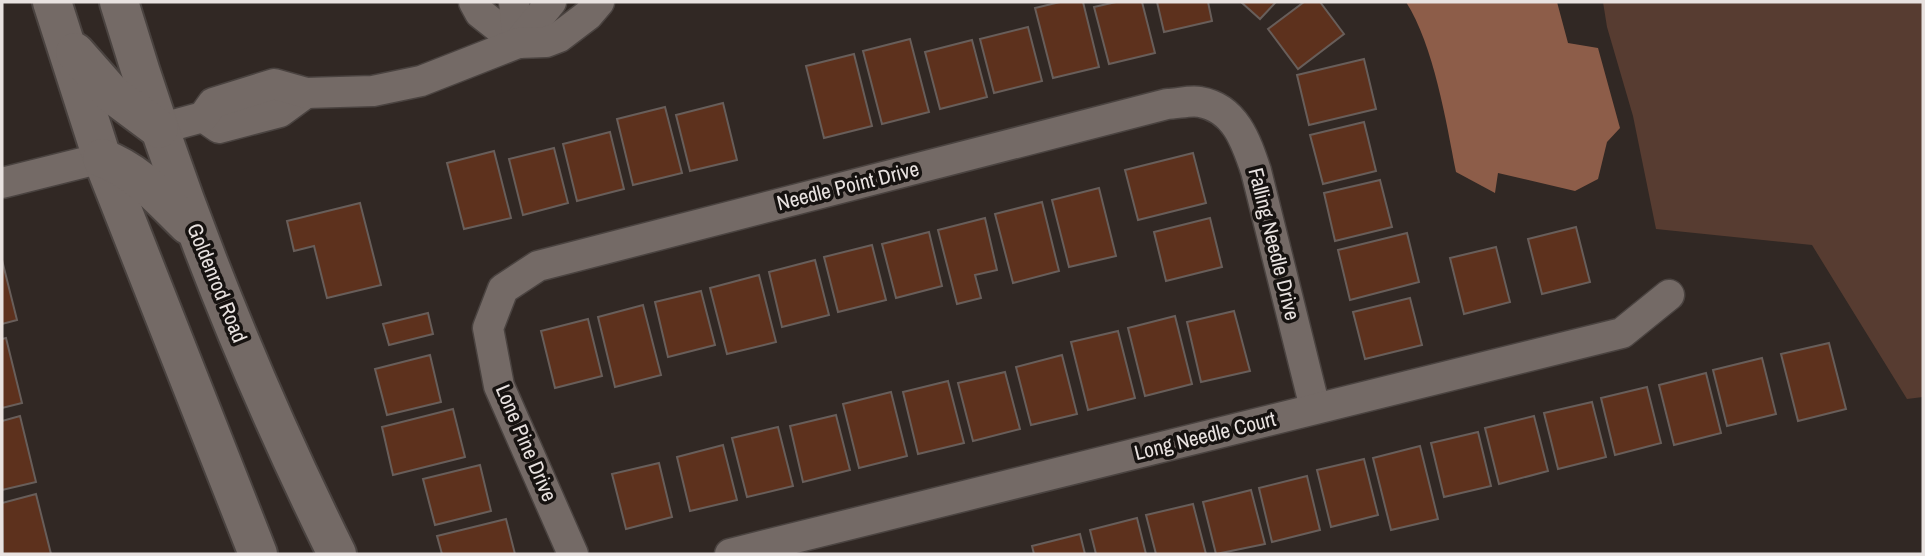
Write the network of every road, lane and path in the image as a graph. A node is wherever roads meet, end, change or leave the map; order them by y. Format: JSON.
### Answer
{"nodes":[{"id":1,"x":52,"y":2,"type":"edge"},
{"id":2,"x":118,"y":2,"type":"edge"},
{"id":3,"x":474,"y":2,"type":"edge"},
{"id":4,"x":514,"y":2,"type":"edge"},
{"id":5,"x":551,"y":2,"type":"edge"},
{"id":6,"x":599,"y":2,"type":"edge"},
{"id":7,"x":65,"y":40,"type":"junction"},
{"id":8,"x":518,"y":43,"type":"junction"},
{"id":9,"x":1200,"y":102,"type":"joint"},
{"id":10,"x":159,"y":129,"type":"junction"},
{"id":11,"x":102,"y":158,"type":"junction"},
{"id":12,"x":2,"y":183,"type":"edge"},
{"id":13,"x":197,"y":234,"type":"junction"},
{"id":14,"x":503,"y":289,"type":"joint"},
{"id":15,"x":1669,"y":295,"type":"dead end"},
{"id":16,"x":1315,"y":408,"type":"junction"},
{"id":17,"x":258,"y":554,"type":"edge"},
{"id":18,"x":337,"y":554,"type":"edge"},
{"id":19,"x":573,"y":554,"type":"edge"},
{"id":20,"x":730,"y":554,"type":"edge"}],
"edges":[{"from":1,"to":7,"type":"main road"},
{"from":2,"to":10,"type":"main road","name":"Goldenrod Road"},
{"from":3,"to":8,"type":"street"},
{"from":4,"to":8,"type":"street"},
{"from":5,"to":8,"type":"street"},
{"from":6,"to":8,"type":"street"},
{"from":7,"to":10,"type":"main road"},
{"from":7,"to":11,"type":"main road"},
{"from":8,"to":10,"type":"street"},
{"from":9,"to":14,"type":"street","name":"Needle Point Drive"},
{"from":9,"to":16,"type":"street","name":"Falling Needle Drive"},
{"from":10,"to":13,"type":"main road","name":"Goldenrod Road"},
{"from":11,"to":12,"type":"street"},
{"from":11,"to":13,"type":"main road"},
{"from":11,"to":17,"type":"main road"},
{"from":13,"to":18,"type":"main road","name":"Goldenrod Road"},
{"from":14,"to":19,"type":"street","name":"Lone Pine Drive"},
{"from":15,"to":16,"type":"street","name":"Long Needle Court"},
{"from":16,"to":20,"type":"street","name":"Long Needle Court"}]}
